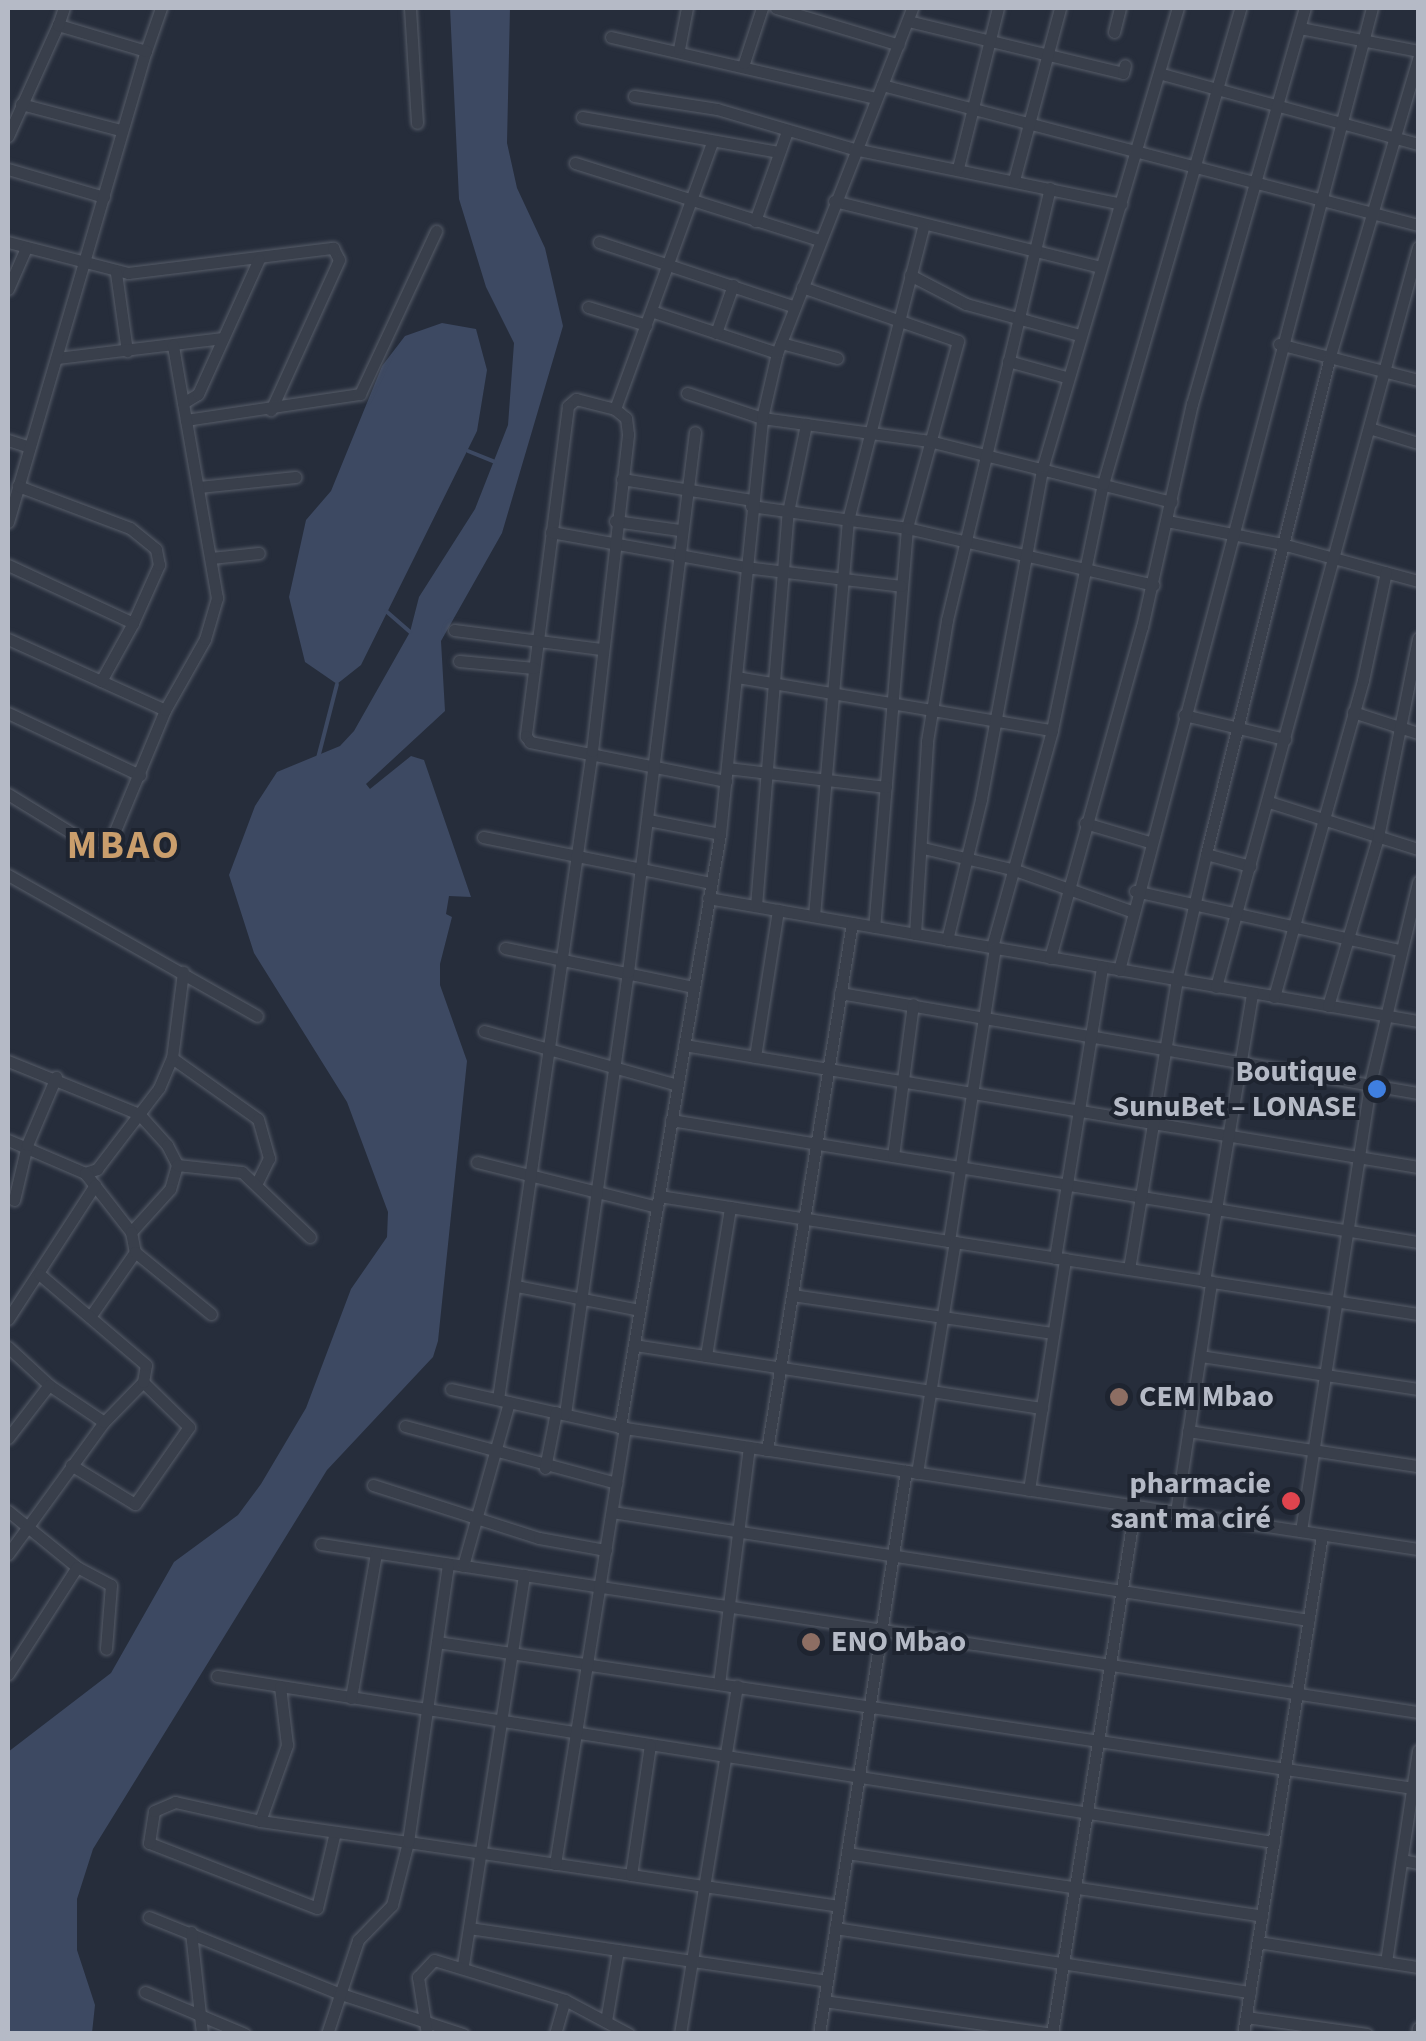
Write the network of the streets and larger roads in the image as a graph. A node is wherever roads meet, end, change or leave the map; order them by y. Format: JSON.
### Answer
{"nodes":[{"id":1,"x":64,"y":8,"type":"edge"},
{"id":2,"x":161,"y":8,"type":"edge"},
{"id":3,"x":410,"y":8,"type":"edge"},
{"id":4,"x":688,"y":8,"type":"edge"},
{"id":5,"x":762,"y":8,"type":"edge"},
{"id":6,"x":776,"y":8,"type":"edge"},
{"id":7,"x":912,"y":8,"type":"edge"},
{"id":8,"x":998,"y":8,"type":"edge"},
{"id":9,"x":1060,"y":8,"type":"edge"},
{"id":10,"x":1120,"y":8,"type":"edge"},
{"id":11,"x":1178,"y":8,"type":"edge"},
{"id":12,"x":1240,"y":8,"type":"edge"},
{"id":13,"x":1305,"y":8,"type":"edge"},
{"id":14,"x":1372,"y":8,"type":"edge"},
{"id":15,"x":908,"y":21,"type":"junction"},
{"id":16,"x":58,"y":26,"type":"junction"},
{"id":17,"x":1300,"y":28,"type":"junction"},
{"id":18,"x":1114,"y":32,"type":"dead end"},
{"id":19,"x":611,"y":37,"type":"dead end"},
{"id":20,"x":990,"y":40,"type":"junction"},
{"id":21,"x":1362,"y":42,"type":"junction"},
{"id":22,"x":899,"y":46,"type":"junction"},
{"id":23,"x":680,"y":50,"type":"junction"},
{"id":24,"x":146,"y":51,"type":"junction"},
{"id":25,"x":1049,"y":54,"type":"junction"},
{"id":26,"x":1418,"y":54,"type":"edge"},
{"id":27,"x":744,"y":63,"type":"junction"},
{"id":28,"x":1125,"y":65,"type":"dead end"},
{"id":29,"x":1162,"y":74,"type":"junction"},
{"id":30,"x":882,"y":85,"type":"junction"},
{"id":31,"x":1218,"y":89,"type":"junction"},
{"id":32,"x":634,"y":96,"type":"dead end"},
{"id":33,"x":876,"y":98,"type":"junction"},
{"id":34,"x":22,"y":104,"type":"junction"},
{"id":35,"x":1278,"y":105,"type":"junction"},
{"id":36,"x":972,"y":108,"type":"junction"},
{"id":37,"x":582,"y":117,"type":"dead end"},
{"id":38,"x":417,"y":122,"type":"dead end"},
{"id":39,"x":1340,"y":122,"type":"junction"},
{"id":40,"x":1029,"y":123,"type":"junction"},
{"id":41,"x":120,"y":130,"type":"junction"},
{"id":42,"x":786,"y":131,"type":"junction"},
{"id":43,"x":8,"y":136,"type":"edge"},
{"id":44,"x":1393,"y":138,"type":"junction"},
{"id":45,"x":712,"y":142,"type":"junction"},
{"id":46,"x":1418,"y":144,"type":"edge"},
{"id":47,"x":854,"y":149,"type":"junction"},
{"id":48,"x":778,"y":152,"type":"junction"},
{"id":49,"x":1139,"y":152,"type":"junction"},
{"id":50,"x":576,"y":163,"type":"dead end"},
{"id":51,"x":1195,"y":166,"type":"junction"},
{"id":52,"x":958,"y":168,"type":"junction"},
{"id":53,"x":8,"y":169,"type":"edge"},
{"id":54,"x":1014,"y":180,"type":"junction"},
{"id":55,"x":1254,"y":182,"type":"junction"},
{"id":56,"x":1050,"y":188,"type":"junction"},
{"id":57,"x":104,"y":197,"type":"junction"},
{"id":58,"x":1319,"y":199,"type":"junction"},
{"id":59,"x":691,"y":201,"type":"junction"},
{"id":60,"x":834,"y":201,"type":"junction"},
{"id":61,"x":1122,"y":204,"type":"junction"},
{"id":62,"x":1372,"y":212,"type":"junction"},
{"id":63,"x":755,"y":221,"type":"junction"},
{"id":64,"x":1418,"y":225,"type":"edge"},
{"id":65,"x":923,"y":227,"type":"junction"},
{"id":66,"x":436,"y":232,"type":"dead end"},
{"id":67,"x":819,"y":240,"type":"junction"},
{"id":68,"x":8,"y":242,"type":"edge"},
{"id":69,"x":599,"y":242,"type":"dead end"},
{"id":70,"x":1418,"y":246,"type":"edge"},
{"id":71,"x":26,"y":248,"type":"junction"},
{"id":72,"x":1036,"y":252,"type":"junction"},
{"id":73,"x":259,"y":258,"type":"junction"},
{"id":74,"x":667,"y":264,"type":"junction"},
{"id":75,"x":86,"y":266,"type":"junction"},
{"id":76,"x":1100,"y":267,"type":"junction"},
{"id":77,"x":116,"y":273,"type":"junction"},
{"id":78,"x":910,"y":275,"type":"junction"},
{"id":79,"x":732,"y":285,"type":"junction"},
{"id":80,"x":802,"y":287,"type":"junction"},
{"id":81,"x":8,"y":289,"type":"edge"},
{"id":82,"x":588,"y":307,"type":"dead end"},
{"id":83,"x":794,"y":307,"type":"junction"},
{"id":84,"x":651,"y":311,"type":"junction"},
{"id":85,"x":899,"y":317,"type":"junction"},
{"id":86,"x":1020,"y":318,"type":"junction"},
{"id":87,"x":646,"y":325,"type":"junction"},
{"id":88,"x":716,"y":332,"type":"junction"},
{"id":89,"x":1078,"y":336,"type":"junction"},
{"id":90,"x":223,"y":338,"type":"junction"},
{"id":91,"x":1279,"y":344,"type":"junction"},
{"id":92,"x":173,"y":345,"type":"junction"},
{"id":93,"x":779,"y":348,"type":"junction"},
{"id":94,"x":127,"y":352,"type":"junction"},
{"id":95,"x":1330,"y":356,"type":"junction"},
{"id":96,"x":57,"y":358,"type":"junction"},
{"id":97,"x":836,"y":358,"type":"dead end"},
{"id":98,"x":1008,"y":361,"type":"junction"},
{"id":99,"x":1386,"y":370,"type":"junction"},
{"id":100,"x":1066,"y":376,"type":"junction"},
{"id":101,"x":1418,"y":380,"type":"edge"},
{"id":102,"x":687,"y":392,"type":"dead end"},
{"id":103,"x":183,"y":403,"type":"junction"},
{"id":104,"x":615,"y":409,"type":"junction"},
{"id":105,"x":270,"y":410,"type":"junction"},
{"id":106,"x":762,"y":418,"type":"junction"},
{"id":107,"x":186,"y":420,"type":"junction"},
{"id":108,"x":806,"y":424,"type":"junction"},
{"id":109,"x":1370,"y":428,"type":"junction"},
{"id":110,"x":694,"y":432,"type":"dead end"},
{"id":111,"x":870,"y":433,"type":"junction"},
{"id":112,"x":8,"y":440,"type":"edge"},
{"id":113,"x":930,"y":441,"type":"junction"},
{"id":114,"x":1418,"y":442,"type":"edge"},
{"id":115,"x":29,"y":447,"type":"junction"},
{"id":116,"x":982,"y":453,"type":"junction"},
{"id":117,"x":1042,"y":466,"type":"junction"},
{"id":118,"x":296,"y":477,"type":"dead end"},
{"id":119,"x":622,"y":479,"type":"junction"},
{"id":120,"x":1102,"y":484,"type":"junction"},
{"id":121,"x":18,"y":486,"type":"junction"},
{"id":122,"x":199,"y":487,"type":"junction"},
{"id":123,"x":686,"y":490,"type":"junction"},
{"id":124,"x":1171,"y":502,"type":"junction"},
{"id":125,"x":751,"y":503,"type":"junction"},
{"id":126,"x":788,"y":512,"type":"junction"},
{"id":127,"x":848,"y":520,"type":"junction"},
{"id":128,"x":615,"y":521,"type":"junction"},
{"id":129,"x":8,"y":522,"type":"edge"},
{"id":130,"x":1167,"y":522,"type":"junction"},
{"id":131,"x":907,"y":528,"type":"junction"},
{"id":132,"x":679,"y":530,"type":"junction"},
{"id":133,"x":551,"y":532,"type":"junction"},
{"id":134,"x":1233,"y":533,"type":"junction"},
{"id":135,"x":962,"y":539,"type":"junction"},
{"id":136,"x":1282,"y":544,"type":"junction"},
{"id":137,"x":611,"y":545,"type":"junction"},
{"id":138,"x":260,"y":553,"type":"dead end"},
{"id":139,"x":675,"y":556,"type":"junction"},
{"id":140,"x":1026,"y":556,"type":"junction"},
{"id":141,"x":1332,"y":556,"type":"junction"},
{"id":142,"x":211,"y":558,"type":"junction"},
{"id":143,"x":8,"y":565,"type":"edge"},
{"id":144,"x":745,"y":567,"type":"junction"},
{"id":145,"x":1085,"y":571,"type":"junction"},
{"id":146,"x":782,"y":572,"type":"junction"},
{"id":147,"x":1386,"y":572,"type":"junction"},
{"id":148,"x":842,"y":579,"type":"junction"},
{"id":149,"x":1418,"y":581,"type":"edge"},
{"id":150,"x":1152,"y":585,"type":"junction"},
{"id":151,"x":901,"y":586,"type":"junction"},
{"id":152,"x":133,"y":622,"type":"junction"},
{"id":153,"x":454,"y":630,"type":"dead end"},
{"id":154,"x":1418,"y":638,"type":"edge"},
{"id":155,"x":8,"y":639,"type":"edge"},
{"id":156,"x":538,"y":639,"type":"junction"},
{"id":157,"x":601,"y":648,"type":"junction"},
{"id":158,"x":459,"y":662,"type":"dead end"},
{"id":159,"x":534,"y":668,"type":"junction"},
{"id":160,"x":738,"y":677,"type":"junction"},
{"id":161,"x":101,"y":681,"type":"junction"},
{"id":162,"x":776,"y":683,"type":"junction"},
{"id":163,"x":836,"y":691,"type":"junction"},
{"id":164,"x":893,"y":700,"type":"junction"},
{"id":165,"x":933,"y":706,"type":"junction"},
{"id":166,"x":164,"y":710,"type":"junction"},
{"id":167,"x":8,"y":712,"type":"edge"},
{"id":168,"x":1353,"y":712,"type":"junction"},
{"id":169,"x":1184,"y":715,"type":"junction"},
{"id":170,"x":994,"y":717,"type":"junction"},
{"id":171,"x":1398,"y":727,"type":"junction"},
{"id":172,"x":1236,"y":728,"type":"junction"},
{"id":173,"x":1052,"y":730,"type":"junction"},
{"id":174,"x":1418,"y":733,"type":"edge"},
{"id":175,"x":1285,"y":739,"type":"junction"},
{"id":176,"x":592,"y":751,"type":"junction"},
{"id":177,"x":655,"y":766,"type":"junction"},
{"id":178,"x":768,"y":774,"type":"junction"},
{"id":179,"x":140,"y":775,"type":"junction"},
{"id":180,"x":727,"y":775,"type":"junction"},
{"id":181,"x":827,"y":782,"type":"junction"},
{"id":182,"x":886,"y":788,"type":"junction"},
{"id":183,"x":8,"y":794,"type":"edge"},
{"id":184,"x":1269,"y":802,"type":"junction"},
{"id":185,"x":1321,"y":818,"type":"junction"},
{"id":186,"x":648,"y":820,"type":"junction"},
{"id":187,"x":1085,"y":823,"type":"junction"},
{"id":188,"x":720,"y":834,"type":"junction"},
{"id":189,"x":483,"y":837,"type":"dead end"},
{"id":190,"x":1378,"y":837,"type":"junction"},
{"id":191,"x":1149,"y":842,"type":"junction"},
{"id":192,"x":923,"y":848,"type":"junction"},
{"id":193,"x":1418,"y":849,"type":"edge"},
{"id":194,"x":1206,"y":854,"type":"junction"},
{"id":195,"x":576,"y":856,"type":"junction"},
{"id":196,"x":968,"y":860,"type":"junction"},
{"id":197,"x":1250,"y":866,"type":"junction"},
{"id":198,"x":642,"y":869,"type":"junction"},
{"id":199,"x":1016,"y":870,"type":"junction"},
{"id":200,"x":8,"y":875,"type":"edge"},
{"id":201,"x":1418,"y":882,"type":"edge"},
{"id":202,"x":711,"y":883,"type":"junction"},
{"id":203,"x":1067,"y":888,"type":"junction"},
{"id":204,"x":1136,"y":891,"type":"junction"},
{"id":205,"x":708,"y":898,"type":"junction"},
{"id":206,"x":1194,"y":905,"type":"junction"},
{"id":207,"x":756,"y":906,"type":"junction"},
{"id":208,"x":778,"y":910,"type":"junction"},
{"id":209,"x":1131,"y":911,"type":"junction"},
{"id":210,"x":1235,"y":912,"type":"junction"},
{"id":211,"x":814,"y":916,"type":"junction"},
{"id":212,"x":852,"y":923,"type":"junction"},
{"id":213,"x":1294,"y":925,"type":"junction"},
{"id":214,"x":874,"y":927,"type":"junction"},
{"id":215,"x":915,"y":934,"type":"junction"},
{"id":216,"x":1347,"y":938,"type":"junction"},
{"id":217,"x":947,"y":940,"type":"junction"},
{"id":218,"x":505,"y":948,"type":"dead end"},
{"id":219,"x":993,"y":948,"type":"junction"},
{"id":220,"x":1400,"y":950,"type":"junction"},
{"id":221,"x":562,"y":958,"type":"junction"},
{"id":222,"x":1050,"y":958,"type":"junction"},
{"id":223,"x":1102,"y":966,"type":"junction"},
{"id":224,"x":1120,"y":970,"type":"junction"},
{"id":225,"x":183,"y":972,"type":"junction"},
{"id":226,"x":628,"y":972,"type":"junction"},
{"id":227,"x":1178,"y":980,"type":"junction"},
{"id":228,"x":694,"y":986,"type":"junction"},
{"id":229,"x":1216,"y":986,"type":"junction"},
{"id":230,"x":840,"y":993,"type":"junction"},
{"id":231,"x":1252,"y":993,"type":"junction"},
{"id":232,"x":1274,"y":997,"type":"junction"},
{"id":233,"x":913,"y":1004,"type":"junction"},
{"id":234,"x":1328,"y":1006,"type":"junction"},
{"id":235,"x":1388,"y":1014,"type":"junction"},
{"id":236,"x":256,"y":1016,"type":"dead end"},
{"id":237,"x":984,"y":1018,"type":"junction"},
{"id":238,"x":1418,"y":1021,"type":"edge"},
{"id":239,"x":484,"y":1030,"type":"dead end"},
{"id":240,"x":1091,"y":1036,"type":"junction"},
{"id":241,"x":684,"y":1045,"type":"junction"},
{"id":242,"x":548,"y":1047,"type":"junction"},
{"id":243,"x":1166,"y":1049,"type":"junction"},
{"id":244,"x":755,"y":1057,"type":"junction"},
{"id":245,"x":172,"y":1058,"type":"junction"},
{"id":246,"x":8,"y":1061,"type":"edge"},
{"id":247,"x":1240,"y":1062,"type":"junction"},
{"id":248,"x":828,"y":1069,"type":"junction"},
{"id":249,"x":615,"y":1070,"type":"junction"},
{"id":250,"x":56,"y":1077,"type":"junction"},
{"id":251,"x":905,"y":1078,"type":"junction"},
{"id":252,"x":1370,"y":1084,"type":"junction"},
{"id":253,"x":677,"y":1085,"type":"junction"},
{"id":254,"x":1418,"y":1092,"type":"edge"},
{"id":255,"x":972,"y":1093,"type":"junction"},
{"id":256,"x":1079,"y":1110,"type":"junction"},
{"id":257,"x":139,"y":1114,"type":"junction"},
{"id":258,"x":671,"y":1120,"type":"junction"},
{"id":259,"x":1154,"y":1123,"type":"junction"},
{"id":260,"x":1228,"y":1135,"type":"junction"},
{"id":261,"x":8,"y":1140,"type":"edge"},
{"id":262,"x":26,"y":1144,"type":"junction"},
{"id":263,"x":816,"y":1144,"type":"junction"},
{"id":264,"x":894,"y":1156,"type":"junction"},
{"id":265,"x":1358,"y":1156,"type":"junction"},
{"id":266,"x":477,"y":1162,"type":"dead end"},
{"id":267,"x":177,"y":1165,"type":"junction"},
{"id":268,"x":1418,"y":1166,"type":"edge"},
{"id":269,"x":960,"y":1168,"type":"junction"},
{"id":270,"x":85,"y":1173,"type":"junction"},
{"id":271,"x":529,"y":1176,"type":"junction"},
{"id":272,"x":258,"y":1181,"type":"junction"},
{"id":273,"x":95,"y":1185,"type":"junction"},
{"id":274,"x":1067,"y":1185,"type":"junction"},
{"id":275,"x":595,"y":1194,"type":"junction"},
{"id":276,"x":1141,"y":1197,"type":"junction"},
{"id":277,"x":14,"y":1200,"type":"dead end"},
{"id":278,"x":658,"y":1202,"type":"junction"},
{"id":279,"x":730,"y":1207,"type":"junction"},
{"id":280,"x":1216,"y":1209,"type":"junction"},
{"id":281,"x":804,"y":1219,"type":"junction"},
{"id":282,"x":1347,"y":1230,"type":"junction"},
{"id":283,"x":131,"y":1232,"type":"junction"},
{"id":284,"x":310,"y":1237,"type":"dead end"},
{"id":285,"x":952,"y":1242,"type":"junction"},
{"id":286,"x":1418,"y":1242,"type":"edge"},
{"id":287,"x":136,"y":1252,"type":"junction"},
{"id":288,"x":1060,"y":1258,"type":"junction"},
{"id":289,"x":1129,"y":1269,"type":"junction"},
{"id":290,"x":39,"y":1274,"type":"junction"},
{"id":291,"x":1207,"y":1281,"type":"junction"},
{"id":292,"x":516,"y":1286,"type":"junction"},
{"id":293,"x":792,"y":1295,"type":"junction"},
{"id":294,"x":583,"y":1299,"type":"junction"},
{"id":295,"x":1336,"y":1302,"type":"junction"},
{"id":296,"x":639,"y":1310,"type":"junction"},
{"id":297,"x":211,"y":1314,"type":"dead end"},
{"id":298,"x":1418,"y":1314,"type":"edge"},
{"id":299,"x":943,"y":1316,"type":"junction"},
{"id":300,"x":90,"y":1318,"type":"junction"},
{"id":301,"x":8,"y":1320,"type":"edge"},
{"id":302,"x":1054,"y":1333,"type":"junction"},
{"id":303,"x":634,"y":1345,"type":"junction"},
{"id":304,"x":8,"y":1347,"type":"edge"},
{"id":305,"x":706,"y":1356,"type":"junction"},
{"id":306,"x":1200,"y":1356,"type":"junction"},
{"id":307,"x":780,"y":1368,"type":"junction"},
{"id":308,"x":1325,"y":1375,"type":"junction"},
{"id":309,"x":143,"y":1382,"type":"junction"},
{"id":310,"x":49,"y":1386,"type":"junction"},
{"id":311,"x":451,"y":1388,"type":"dead end"},
{"id":312,"x":1418,"y":1389,"type":"edge"},
{"id":313,"x":930,"y":1391,"type":"junction"},
{"id":314,"x":504,"y":1401,"type":"junction"},
{"id":315,"x":1042,"y":1408,"type":"junction"},
{"id":316,"x":560,"y":1413,"type":"junction"},
{"id":317,"x":104,"y":1422,"type":"junction"},
{"id":318,"x":405,"y":1426,"type":"dead end"},
{"id":319,"x":623,"y":1427,"type":"junction"},
{"id":320,"x":1188,"y":1430,"type":"junction"},
{"id":321,"x":8,"y":1438,"type":"edge"},
{"id":322,"x":749,"y":1447,"type":"junction"},
{"id":323,"x":767,"y":1450,"type":"junction"},
{"id":324,"x":1314,"y":1450,"type":"junction"},
{"id":325,"x":495,"y":1452,"type":"junction"},
{"id":326,"x":71,"y":1465,"type":"junction"},
{"id":327,"x":1418,"y":1466,"type":"edge"},
{"id":328,"x":545,"y":1468,"type":"junction"},
{"id":329,"x":912,"y":1472,"type":"junction"},
{"id":330,"x":616,"y":1483,"type":"junction"},
{"id":331,"x":374,"y":1485,"type":"dead end"},
{"id":332,"x":1029,"y":1490,"type":"junction"},
{"id":333,"x":1135,"y":1506,"type":"junction"},
{"id":334,"x":8,"y":1511,"type":"edge"},
{"id":335,"x":612,"y":1512,"type":"junction"},
{"id":336,"x":1176,"y":1512,"type":"junction"},
{"id":337,"x":476,"y":1518,"type":"junction"},
{"id":338,"x":27,"y":1528,"type":"junction"},
{"id":339,"x":738,"y":1532,"type":"junction"},
{"id":340,"x":1301,"y":1532,"type":"junction"},
{"id":341,"x":1322,"y":1535,"type":"junction"},
{"id":342,"x":321,"y":1544,"type":"dead end"},
{"id":343,"x":606,"y":1550,"type":"junction"},
{"id":344,"x":1418,"y":1550,"type":"edge"},
{"id":345,"x":376,"y":1553,"type":"junction"},
{"id":346,"x":8,"y":1554,"type":"edge"},
{"id":347,"x":893,"y":1556,"type":"junction"},
{"id":348,"x":448,"y":1564,"type":"junction"},
{"id":349,"x":462,"y":1566,"type":"junction"},
{"id":350,"x":76,"y":1567,"type":"junction"},
{"id":351,"x":524,"y":1576,"type":"junction"},
{"id":352,"x":600,"y":1587,"type":"junction"},
{"id":353,"x":1122,"y":1591,"type":"junction"},
{"id":354,"x":729,"y":1607,"type":"junction"},
{"id":355,"x":1309,"y":1620,"type":"junction"},
{"id":356,"x":882,"y":1630,"type":"junction"},
{"id":357,"x":437,"y":1642,"type":"junction"},
{"id":358,"x":106,"y":1649,"type":"dead end"},
{"id":359,"x":512,"y":1653,"type":"junction"},
{"id":360,"x":587,"y":1664,"type":"junction"},
{"id":361,"x":1110,"y":1665,"type":"junction"},
{"id":362,"x":8,"y":1674,"type":"edge"},
{"id":363,"x":217,"y":1676,"type":"dead end"},
{"id":364,"x":719,"y":1684,"type":"junction"},
{"id":365,"x":280,"y":1686,"type":"junction"},
{"id":366,"x":737,"y":1686,"type":"junction"},
{"id":367,"x":1297,"y":1694,"type":"junction"},
{"id":368,"x":351,"y":1698,"type":"junction"},
{"id":369,"x":870,"y":1706,"type":"junction"},
{"id":370,"x":427,"y":1710,"type":"junction"},
{"id":371,"x":1418,"y":1712,"type":"edge"},
{"id":372,"x":501,"y":1722,"type":"junction"},
{"id":373,"x":576,"y":1733,"type":"junction"},
{"id":374,"x":1098,"y":1741,"type":"junction"},
{"id":375,"x":650,"y":1745,"type":"junction"},
{"id":376,"x":1418,"y":1750,"type":"edge"},
{"id":377,"x":726,"y":1757,"type":"junction"},
{"id":378,"x":1285,"y":1769,"type":"junction"},
{"id":379,"x":859,"y":1778,"type":"junction"},
{"id":380,"x":1413,"y":1788,"type":"junction"},
{"id":381,"x":1087,"y":1813,"type":"junction"},
{"id":382,"x":260,"y":1820,"type":"junction"},
{"id":383,"x":335,"y":1832,"type":"junction"},
{"id":384,"x":408,"y":1842,"type":"junction"},
{"id":385,"x":1274,"y":1842,"type":"junction"},
{"id":386,"x":480,"y":1853,"type":"junction"},
{"id":387,"x":847,"y":1853,"type":"junction"},
{"id":388,"x":1402,"y":1860,"type":"junction"},
{"id":389,"x":1418,"y":1863,"type":"edge"},
{"id":390,"x":555,"y":1864,"type":"junction"},
{"id":391,"x":631,"y":1876,"type":"junction"},
{"id":392,"x":704,"y":1886,"type":"junction"},
{"id":393,"x":1075,"y":1888,"type":"junction"},
{"id":394,"x":838,"y":1906,"type":"junction"},
{"id":395,"x":149,"y":1916,"type":"dead end"},
{"id":396,"x":1262,"y":1916,"type":"junction"},
{"id":397,"x":469,"y":1928,"type":"junction"},
{"id":398,"x":835,"y":1928,"type":"junction"},
{"id":399,"x":191,"y":1932,"type":"junction"},
{"id":400,"x":1258,"y":1942,"type":"junction"},
{"id":401,"x":618,"y":1950,"type":"junction"},
{"id":402,"x":692,"y":1961,"type":"junction"},
{"id":403,"x":1386,"y":1962,"type":"junction"},
{"id":404,"x":1063,"y":1963,"type":"junction"},
{"id":405,"x":463,"y":1965,"type":"junction"},
{"id":406,"x":1418,"y":1967,"type":"edge"},
{"id":407,"x":827,"y":1982,"type":"junction"},
{"id":408,"x":145,"y":1992,"type":"dead end"},
{"id":409,"x":1250,"y":1992,"type":"junction"},
{"id":410,"x":338,"y":1993,"type":"junction"},
{"id":411,"x":565,"y":2000,"type":"junction"},
{"id":412,"x":824,"y":2000,"type":"junction"},
{"id":413,"x":200,"y":2016,"type":"junction"},
{"id":414,"x":1246,"y":2016,"type":"junction"},
{"id":415,"x":606,"y":2021,"type":"junction"},
{"id":416,"x":427,"y":2028,"type":"edge"},
{"id":417,"x":202,"y":2034,"type":"edge"},
{"id":418,"x":245,"y":2034,"type":"edge"},
{"id":419,"x":327,"y":2034,"type":"edge"},
{"id":420,"x":463,"y":2034,"type":"edge"},
{"id":421,"x":555,"y":2034,"type":"edge"},
{"id":422,"x":630,"y":2034,"type":"edge"},
{"id":423,"x":680,"y":2034,"type":"edge"},
{"id":424,"x":819,"y":2034,"type":"edge"},
{"id":425,"x":1052,"y":2034,"type":"edge"},
{"id":426,"x":1244,"y":2034,"type":"edge"},
{"id":427,"x":1367,"y":2034,"type":"edge"}],
"edges":[{"from":1,"to":16,"type":"street"},
{"from":2,"to":24,"type":"street"},
{"from":3,"to":38,"type":"street"},
{"from":4,"to":23,"type":"street"},
{"from":5,"to":27,"type":"street"},
{"from":6,"to":22,"type":"street"},
{"from":7,"to":15,"type":"street"},
{"from":8,"to":20,"type":"street"},
{"from":9,"to":25,"type":"street"},
{"from":10,"to":18,"type":"street"},
{"from":11,"to":29,"type":"street"},
{"from":12,"to":31,"type":"street"},
{"from":13,"to":17,"type":"street"},
{"from":14,"to":21,"type":"street"},
{"from":15,"to":20,"type":"street"},
{"from":15,"to":22,"type":"street"},
{"from":16,"to":24,"type":"street"},
{"from":16,"to":34,"type":"street"},
{"from":17,"to":21,"type":"street"},
{"from":17,"to":35,"type":"street"},
{"from":19,"to":23,"type":"street"},
{"from":20,"to":25,"type":"street"},
{"from":20,"to":36,"type":"street"},
{"from":21,"to":26,"type":"street"},
{"from":21,"to":39,"type":"street"},
{"from":22,"to":30,"type":"street"},
{"from":23,"to":27,"type":"street"},
{"from":24,"to":41,"type":"street"},
{"from":25,"to":28,"type":"street"},
{"from":25,"to":40,"type":"street"},
{"from":26,"to":44,"type":"street"},
{"from":27,"to":33,"type":"street"},
{"from":29,"to":31,"type":"street"},
{"from":29,"to":49,"type":"street"},
{"from":30,"to":33,"type":"street"},
{"from":30,"to":36,"type":"street"},
{"from":31,"to":35,"type":"street"},
{"from":31,"to":51,"type":"street"},
{"from":32,"to":42,"type":"street"},
{"from":33,"to":47,"type":"street"},
{"from":34,"to":41,"type":"street"},
{"from":34,"to":43,"type":"street"},
{"from":35,"to":39,"type":"street"},
{"from":35,"to":55,"type":"street"},
{"from":36,"to":40,"type":"street"},
{"from":36,"to":52,"type":"street"},
{"from":37,"to":45,"type":"street"},
{"from":39,"to":44,"type":"street"},
{"from":39,"to":58,"type":"street"},
{"from":40,"to":49,"type":"street"},
{"from":40,"to":54,"type":"street"},
{"from":41,"to":57,"type":"street"},
{"from":42,"to":47,"type":"street"},
{"from":42,"to":48,"type":"street"},
{"from":44,"to":46,"type":"street"},
{"from":44,"to":62,"type":"street"},
{"from":45,"to":48,"type":"street"},
{"from":45,"to":59,"type":"street"},
{"from":47,"to":52,"type":"street"},
{"from":47,"to":60,"type":"street"},
{"from":48,"to":63,"type":"street"},
{"from":49,"to":51,"type":"street"},
{"from":49,"to":61,"type":"street"},
{"from":50,"to":59,"type":"street"},
{"from":51,"to":55,"type":"street"},
{"from":51,"to":120,"type":"street"},
{"from":52,"to":54,"type":"street"},
{"from":53,"to":57,"type":"street"},
{"from":54,"to":56,"type":"street"},
{"from":55,"to":58,"type":"street"},
{"from":55,"to":124,"type":"street"},
{"from":56,"to":61,"type":"street"},
{"from":56,"to":72,"type":"street"},
{"from":57,"to":75,"type":"street"},
{"from":58,"to":62,"type":"street"},
{"from":58,"to":91,"type":"street"},
{"from":59,"to":63,"type":"street"},
{"from":59,"to":74,"type":"street"},
{"from":60,"to":65,"type":"street"},
{"from":60,"to":67,"type":"street"},
{"from":61,"to":76,"type":"street"},
{"from":62,"to":64,"type":"street"},
{"from":62,"to":95,"type":"street"},
{"from":63,"to":67,"type":"street"},
{"from":65,"to":72,"type":"street"},
{"from":65,"to":78,"type":"street"},
{"from":66,"to":105,"type":"street"},
{"from":67,"to":80,"type":"street"},
{"from":68,"to":71,"type":"street"},
{"from":69,"to":74,"type":"street"},
{"from":70,"to":99,"type":"street"},
{"from":71,"to":75,"type":"street"},
{"from":71,"to":81,"type":"street"},
{"from":72,"to":76,"type":"street"},
{"from":72,"to":86,"type":"street"},
{"from":73,"to":77,"type":"street"},
{"from":73,"to":90,"type":"street"},
{"from":73,"to":105,"type":"street"},
{"from":74,"to":79,"type":"street"},
{"from":74,"to":84,"type":"street"},
{"from":75,"to":77,"type":"street"},
{"from":75,"to":96,"type":"street"},
{"from":76,"to":89,"type":"street"},
{"from":77,"to":94,"type":"street"},
{"from":78,"to":85,"type":"street"},
{"from":78,"to":86,"type":"street"},
{"from":79,"to":83,"type":"street"},
{"from":79,"to":88,"type":"street"},
{"from":80,"to":83,"type":"street"},
{"from":80,"to":85,"type":"street"},
{"from":82,"to":87,"type":"street"},
{"from":83,"to":93,"type":"street"},
{"from":84,"to":87,"type":"street"},
{"from":84,"to":88,"type":"street"},
{"from":85,"to":111,"type":"street"},
{"from":85,"to":113,"type":"street"},
{"from":86,"to":89,"type":"street"},
{"from":86,"to":98,"type":"street"},
{"from":87,"to":104,"type":"street"},
{"from":88,"to":93,"type":"street"},
{"from":89,"to":100,"type":"street"},
{"from":90,"to":92,"type":"street"},
{"from":90,"to":103,"type":"street"},
{"from":91,"to":95,"type":"street"},
{"from":91,"to":134,"type":"street"},
{"from":92,"to":94,"type":"street"},
{"from":92,"to":103,"type":"street"},
{"from":93,"to":97,"type":"street"},
{"from":93,"to":106,"type":"street"},
{"from":94,"to":96,"type":"street"},
{"from":95,"to":99,"type":"street"},
{"from":95,"to":136,"type":"street"},
{"from":96,"to":115,"type":"street"},
{"from":98,"to":100,"type":"street"},
{"from":98,"to":116,"type":"street"},
{"from":99,"to":101,"type":"street"},
{"from":99,"to":109,"type":"street"},
{"from":100,"to":117,"type":"street"},
{"from":102,"to":106,"type":"street"},
{"from":103,"to":107,"type":"street"},
{"from":104,"to":119,"type":"street"},
{"from":104,"to":133,"type":"street"},
{"from":105,"to":107,"type":"street"},
{"from":106,"to":108,"type":"street"},
{"from":106,"to":125,"type":"street"},
{"from":107,"to":122,"type":"street"},
{"from":108,"to":111,"type":"street"},
{"from":108,"to":126,"type":"street"},
{"from":109,"to":114,"type":"street"},
{"from":109,"to":141,"type":"street"},
{"from":110,"to":123,"type":"street"},
{"from":111,"to":113,"type":"street"},
{"from":111,"to":127,"type":"street"},
{"from":112,"to":115,"type":"street"},
{"from":113,"to":116,"type":"street"},
{"from":113,"to":131,"type":"street"},
{"from":115,"to":121,"type":"street"},
{"from":116,"to":117,"type":"street"},
{"from":116,"to":135,"type":"street"},
{"from":117,"to":120,"type":"street"},
{"from":117,"to":140,"type":"street"},
{"from":118,"to":122,"type":"street"},
{"from":119,"to":123,"type":"street"},
{"from":119,"to":128,"type":"street"},
{"from":120,"to":124,"type":"street"},
{"from":120,"to":145,"type":"street"},
{"from":121,"to":129,"type":"street"},
{"from":121,"to":152,"type":"street"},
{"from":122,"to":142,"type":"street"},
{"from":123,"to":125,"type":"street"},
{"from":123,"to":132,"type":"street"},
{"from":124,"to":130,"type":"street"},
{"from":125,"to":126,"type":"street"},
{"from":125,"to":144,"type":"street"},
{"from":126,"to":127,"type":"street"},
{"from":126,"to":146,"type":"street"},
{"from":127,"to":131,"type":"street"},
{"from":127,"to":148,"type":"street"},
{"from":128,"to":132,"type":"street"},
{"from":128,"to":137,"type":"street"},
{"from":130,"to":134,"type":"street"},
{"from":130,"to":150,"type":"street"},
{"from":131,"to":135,"type":"street"},
{"from":131,"to":151,"type":"street"},
{"from":132,"to":139,"type":"street"},
{"from":133,"to":137,"type":"street"},
{"from":133,"to":156,"type":"street"},
{"from":134,"to":136,"type":"street"},
{"from":134,"to":169,"type":"street"},
{"from":135,"to":140,"type":"street"},
{"from":135,"to":165,"type":"street"},
{"from":136,"to":141,"type":"street"},
{"from":136,"to":172,"type":"street"},
{"from":137,"to":139,"type":"street"},
{"from":137,"to":157,"type":"street"},
{"from":138,"to":142,"type":"street"},
{"from":139,"to":144,"type":"street"},
{"from":139,"to":177,"type":"street"},
{"from":140,"to":145,"type":"street"},
{"from":140,"to":170,"type":"street"},
{"from":141,"to":147,"type":"street"},
{"from":141,"to":175,"type":"street"},
{"from":142,"to":166,"type":"street"},
{"from":143,"to":152,"type":"street"},
{"from":144,"to":146,"type":"street"},
{"from":144,"to":160,"type":"street"},
{"from":145,"to":150,"type":"street"},
{"from":145,"to":173,"type":"street"},
{"from":146,"to":148,"type":"street"},
{"from":146,"to":162,"type":"street"},
{"from":147,"to":149,"type":"street"},
{"from":147,"to":168,"type":"street"},
{"from":148,"to":151,"type":"street"},
{"from":148,"to":163,"type":"street"},
{"from":150,"to":187,"type":"street"},
{"from":151,"to":164,"type":"street"},
{"from":152,"to":161,"type":"street"},
{"from":153,"to":156,"type":"street"},
{"from":154,"to":171,"type":"street"},
{"from":155,"to":161,"type":"street"},
{"from":156,"to":157,"type":"street"},
{"from":156,"to":159,"type":"street"},
{"from":157,"to":176,"type":"street"},
{"from":158,"to":159,"type":"street"},
{"from":159,"to":176,"type":"street"},
{"from":160,"to":162,"type":"street"},
{"from":160,"to":180,"type":"street"},
{"from":161,"to":166,"type":"street"},
{"from":162,"to":163,"type":"street"},
{"from":162,"to":178,"type":"street"},
{"from":163,"to":164,"type":"street"},
{"from":163,"to":181,"type":"street"},
{"from":164,"to":165,"type":"street"},
{"from":164,"to":182,"type":"street"},
{"from":165,"to":170,"type":"street"},
{"from":165,"to":192,"type":"street"},
{"from":166,"to":179,"type":"street"},
{"from":167,"to":179,"type":"street"},
{"from":168,"to":171,"type":"street"},
{"from":168,"to":185,"type":"street"},
{"from":169,"to":172,"type":"street"},
{"from":169,"to":191,"type":"street"},
{"from":170,"to":173,"type":"street"},
{"from":170,"to":196,"type":"street"},
{"from":171,"to":174,"type":"street"},
{"from":171,"to":190,"type":"street"},
{"from":172,"to":175,"type":"street"},
{"from":172,"to":194,"type":"street"},
{"from":173,"to":199,"type":"street"},
{"from":175,"to":184,"type":"street"},
{"from":176,"to":177,"type":"street"},
{"from":176,"to":195,"type":"street"},
{"from":177,"to":180,"type":"street"},
{"from":177,"to":186,"type":"street"},
{"from":178,"to":180,"type":"street"},
{"from":178,"to":181,"type":"street"},
{"from":178,"to":207,"type":"street"},
{"from":179,"to":183,"type":"street"},
{"from":180,"to":188,"type":"street"},
{"from":181,"to":182,"type":"street"},
{"from":181,"to":211,"type":"street"},
{"from":182,"to":214,"type":"street"},
{"from":184,"to":185,"type":"street"},
{"from":184,"to":197,"type":"street"},
{"from":185,"to":190,"type":"street"},
{"from":185,"to":213,"type":"street"},
{"from":186,"to":188,"type":"street"},
{"from":186,"to":198,"type":"street"},
{"from":187,"to":191,"type":"street"},
{"from":187,"to":203,"type":"street"},
{"from":188,"to":202,"type":"street"},
{"from":189,"to":195,"type":"street"},
{"from":190,"to":193,"type":"street"},
{"from":190,"to":216,"type":"street"},
{"from":191,"to":204,"type":"street"},
{"from":192,"to":196,"type":"street"},
{"from":192,"to":215,"type":"street"},
{"from":194,"to":197,"type":"street"},
{"from":194,"to":206,"type":"street"},
{"from":195,"to":198,"type":"street"},
{"from":195,"to":221,"type":"street"},
{"from":196,"to":199,"type":"street"},
{"from":196,"to":217,"type":"street"},
{"from":197,"to":210,"type":"street"},
{"from":198,"to":202,"type":"street"},
{"from":198,"to":226,"type":"street"},
{"from":199,"to":203,"type":"street"},
{"from":199,"to":219,"type":"street"},
{"from":200,"to":225,"type":"street"},
{"from":201,"to":220,"type":"street"},
{"from":202,"to":205,"type":"street"},
{"from":203,"to":209,"type":"street"},
{"from":203,"to":222,"type":"street"},
{"from":204,"to":206,"type":"street"},
{"from":204,"to":209,"type":"street"},
{"from":205,"to":207,"type":"street"},
{"from":205,"to":228,"type":"street"},
{"from":206,"to":210,"type":"street"},
{"from":206,"to":227,"type":"street"},
{"from":207,"to":208,"type":"street"},
{"from":208,"to":211,"type":"street"},
{"from":208,"to":244,"type":"street"},
{"from":209,"to":224,"type":"street"},
{"from":210,"to":213,"type":"street"},
{"from":210,"to":229,"type":"street"},
{"from":211,"to":212,"type":"street"},
{"from":212,"to":214,"type":"street"},
{"from":212,"to":230,"type":"street"},
{"from":213,"to":216,"type":"street"},
{"from":213,"to":232,"type":"street"},
{"from":214,"to":215,"type":"street"},
{"from":215,"to":217,"type":"street"},
{"from":216,"to":220,"type":"street"},
{"from":216,"to":234,"type":"street"},
{"from":217,"to":219,"type":"street"},
{"from":218,"to":221,"type":"street"},
{"from":219,"to":222,"type":"street"},
{"from":219,"to":237,"type":"street"},
{"from":220,"to":235,"type":"street"},
{"from":221,"to":226,"type":"street"},
{"from":221,"to":242,"type":"street"},
{"from":222,"to":223,"type":"street"},
{"from":223,"to":224,"type":"street"},
{"from":223,"to":240,"type":"street"},
{"from":224,"to":227,"type":"street"},
{"from":225,"to":236,"type":"street"},
{"from":225,"to":245,"type":"street"},
{"from":226,"to":228,"type":"street"},
{"from":226,"to":249,"type":"street"},
{"from":227,"to":229,"type":"street"},
{"from":227,"to":243,"type":"street"},
{"from":228,"to":241,"type":"street"},
{"from":229,"to":231,"type":"street"},
{"from":230,"to":233,"type":"street"},
{"from":230,"to":248,"type":"street"},
{"from":231,"to":232,"type":"street"},
{"from":231,"to":247,"type":"street"},
{"from":232,"to":234,"type":"street"},
{"from":233,"to":237,"type":"street"},
{"from":233,"to":251,"type":"street"},
{"from":234,"to":235,"type":"street"},
{"from":235,"to":238,"type":"street"},
{"from":235,"to":252,"type":"street"},
{"from":237,"to":240,"type":"street"},
{"from":237,"to":255,"type":"street"},
{"from":239,"to":242,"type":"street"},
{"from":240,"to":243,"type":"street"},
{"from":240,"to":256,"type":"street"},
{"from":241,"to":244,"type":"street"},
{"from":241,"to":253,"type":"street"},
{"from":242,"to":249,"type":"street"},
{"from":242,"to":271,"type":"street"},
{"from":243,"to":247,"type":"street"},
{"from":243,"to":259,"type":"street"},
{"from":244,"to":248,"type":"street"},
{"from":245,"to":257,"type":"street"},
{"from":245,"to":272,"type":"street"},
{"from":246,"to":250,"type":"street"},
{"from":247,"to":252,"type":"street"},
{"from":247,"to":260,"type":"street"},
{"from":248,"to":251,"type":"street"},
{"from":248,"to":263,"type":"street"},
{"from":249,"to":253,"type":"street"},
{"from":249,"to":275,"type":"street"},
{"from":250,"to":257,"type":"street"},
{"from":250,"to":262,"type":"street"},
{"from":251,"to":255,"type":"street"},
{"from":251,"to":264,"type":"street"},
{"from":252,"to":254,"type":"street"},
{"from":252,"to":265,"type":"street"},
{"from":253,"to":258,"type":"street"},
{"from":255,"to":256,"type":"street"},
{"from":255,"to":269,"type":"street"},
{"from":256,"to":259,"type":"street"},
{"from":256,"to":274,"type":"street"},
{"from":257,"to":267,"type":"street"},
{"from":257,"to":270,"type":"street"},
{"from":258,"to":263,"type":"street"},
{"from":258,"to":278,"type":"street"},
{"from":259,"to":260,"type":"street"},
{"from":259,"to":276,"type":"street"},
{"from":260,"to":265,"type":"street"},
{"from":260,"to":280,"type":"street"},
{"from":261,"to":262,"type":"street"},
{"from":262,"to":270,"type":"street"},
{"from":262,"to":277,"type":"street"},
{"from":263,"to":264,"type":"street"},
{"from":263,"to":281,"type":"street"},
{"from":264,"to":269,"type":"street"},
{"from":265,"to":268,"type":"street"},
{"from":265,"to":282,"type":"street"},
{"from":266,"to":271,"type":"street"},
{"from":267,"to":272,"type":"street"},
{"from":267,"to":283,"type":"street"},
{"from":269,"to":274,"type":"street"},
{"from":269,"to":285,"type":"street"},
{"from":270,"to":273,"type":"street"},
{"from":271,"to":275,"type":"street"},
{"from":271,"to":292,"type":"street"},
{"from":272,"to":284,"type":"street"},
{"from":273,"to":283,"type":"street"},
{"from":273,"to":290,"type":"street"},
{"from":274,"to":276,"type":"street"},
{"from":274,"to":288,"type":"street"},
{"from":275,"to":278,"type":"street"},
{"from":275,"to":294,"type":"street"},
{"from":276,"to":280,"type":"street"},
{"from":276,"to":289,"type":"street"},
{"from":278,"to":279,"type":"street"},
{"from":278,"to":296,"type":"street"},
{"from":279,"to":281,"type":"street"},
{"from":279,"to":305,"type":"street"},
{"from":280,"to":282,"type":"street"},
{"from":280,"to":291,"type":"street"},
{"from":281,"to":285,"type":"street"},
{"from":281,"to":293,"type":"street"},
{"from":282,"to":286,"type":"street"},
{"from":282,"to":295,"type":"street"},
{"from":283,"to":287,"type":"street"},
{"from":285,"to":288,"type":"street"},
{"from":285,"to":299,"type":"street"},
{"from":287,"to":297,"type":"street"},
{"from":287,"to":300,"type":"street"},
{"from":288,"to":289,"type":"street"},
{"from":288,"to":302,"type":"street"},
{"from":289,"to":291,"type":"street"},
{"from":290,"to":300,"type":"street"},
{"from":290,"to":301,"type":"street"},
{"from":291,"to":295,"type":"street"},
{"from":291,"to":306,"type":"street"},
{"from":292,"to":294,"type":"street"},
{"from":292,"to":314,"type":"street"},
{"from":293,"to":299,"type":"street"},
{"from":293,"to":307,"type":"street"},
{"from":294,"to":296,"type":"street"},
{"from":294,"to":316,"type":"street"},
{"from":295,"to":298,"type":"street"},
{"from":295,"to":308,"type":"street"},
{"from":296,"to":303,"type":"street"},
{"from":299,"to":302,"type":"street"},
{"from":299,"to":313,"type":"street"},
{"from":300,"to":309,"type":"street"},
{"from":302,"to":315,"type":"street"},
{"from":303,"to":305,"type":"street"},
{"from":303,"to":319,"type":"street"},
{"from":304,"to":310,"type":"street"},
{"from":305,"to":307,"type":"street"},
{"from":306,"to":308,"type":"street"},
{"from":306,"to":320,"type":"street"},
{"from":307,"to":313,"type":"street"},
{"from":307,"to":323,"type":"street"},
{"from":308,"to":312,"type":"street"},
{"from":308,"to":324,"type":"street"},
{"from":309,"to":317,"type":"street"},
{"from":309,"to":326,"type":"street"},
{"from":310,"to":317,"type":"street"},
{"from":310,"to":321,"type":"street"},
{"from":311,"to":314,"type":"street"},
{"from":313,"to":315,"type":"street"},
{"from":313,"to":329,"type":"street"},
{"from":314,"to":316,"type":"street"},
{"from":314,"to":325,"type":"street"},
{"from":315,"to":332,"type":"street"},
{"from":316,"to":319,"type":"street"},
{"from":316,"to":328,"type":"street"},
{"from":317,"to":326,"type":"street"},
{"from":318,"to":325,"type":"street"},
{"from":319,"to":322,"type":"street"},
{"from":319,"to":330,"type":"street"},
{"from":320,"to":324,"type":"street"},
{"from":320,"to":336,"type":"street"},
{"from":322,"to":323,"type":"street"},
{"from":322,"to":339,"type":"street"},
{"from":323,"to":329,"type":"street"},
{"from":324,"to":327,"type":"street"},
{"from":324,"to":340,"type":"street"},
{"from":325,"to":328,"type":"street"},
{"from":325,"to":337,"type":"street"},
{"from":326,"to":338,"type":"street"},
{"from":328,"to":330,"type":"street"},
{"from":329,"to":332,"type":"street"},
{"from":329,"to":347,"type":"street"},
{"from":330,"to":335,"type":"street"},
{"from":331,"to":337,"type":"street"},
{"from":332,"to":333,"type":"street"},
{"from":333,"to":336,"type":"street"},
{"from":333,"to":353,"type":"street"},
{"from":334,"to":338,"type":"street"},
{"from":335,"to":339,"type":"street"},
{"from":335,"to":343,"type":"street"},
{"from":336,"to":340,"type":"street"},
{"from":337,"to":343,"type":"street"},
{"from":337,"to":349,"type":"street"},
{"from":338,"to":346,"type":"street"},
{"from":338,"to":350,"type":"street"},
{"from":339,"to":347,"type":"street"},
{"from":339,"to":354,"type":"street"},
{"from":340,"to":341,"type":"street"},
{"from":341,"to":344,"type":"street"},
{"from":341,"to":355,"type":"street"},
{"from":342,"to":345,"type":"street"},
{"from":343,"to":352,"type":"street"},
{"from":345,"to":348,"type":"street"},
{"from":345,"to":368,"type":"street"},
{"from":347,"to":353,"type":"street"},
{"from":347,"to":356,"type":"street"},
{"from":348,"to":349,"type":"street"},
{"from":348,"to":357,"type":"street"},
{"from":349,"to":351,"type":"street"},
{"from":350,"to":358,"type":"street"},
{"from":350,"to":362,"type":"street"},
{"from":351,"to":352,"type":"street"},
{"from":351,"to":359,"type":"street"},
{"from":352,"to":354,"type":"street"},
{"from":352,"to":360,"type":"street"},
{"from":353,"to":355,"type":"street"},
{"from":353,"to":361,"type":"street"},
{"from":354,"to":356,"type":"street"},
{"from":354,"to":364,"type":"street"},
{"from":355,"to":367,"type":"street"},
{"from":356,"to":361,"type":"street"},
{"from":356,"to":369,"type":"street"},
{"from":357,"to":359,"type":"street"},
{"from":357,"to":370,"type":"street"},
{"from":359,"to":360,"type":"street"},
{"from":359,"to":372,"type":"street"},
{"from":360,"to":364,"type":"street"},
{"from":360,"to":373,"type":"street"},
{"from":361,"to":367,"type":"street"},
{"from":361,"to":374,"type":"street"},
{"from":363,"to":365,"type":"street"},
{"from":364,"to":366,"type":"street"},
{"from":365,"to":368,"type":"street"},
{"from":365,"to":382,"type":"street"},
{"from":366,"to":369,"type":"street"},
{"from":366,"to":377,"type":"street"},
{"from":367,"to":371,"type":"street"},
{"from":367,"to":378,"type":"street"},
{"from":368,"to":370,"type":"street"},
{"from":369,"to":374,"type":"street"},
{"from":369,"to":379,"type":"street"},
{"from":370,"to":372,"type":"street"},
{"from":370,"to":384,"type":"street"},
{"from":372,"to":373,"type":"street"},
{"from":372,"to":386,"type":"street"},
{"from":373,"to":375,"type":"street"},
{"from":373,"to":390,"type":"street"},
{"from":374,"to":378,"type":"street"},
{"from":374,"to":381,"type":"street"},
{"from":375,"to":377,"type":"street"},
{"from":375,"to":391,"type":"street"},
{"from":376,"to":380,"type":"street"},
{"from":377,"to":379,"type":"street"},
{"from":377,"to":392,"type":"street"},
{"from":378,"to":380,"type":"street"},
{"from":378,"to":385,"type":"street"},
{"from":379,"to":381,"type":"street"},
{"from":379,"to":387,"type":"street"},
{"from":380,"to":388,"type":"street"},
{"from":381,"to":385,"type":"street"},
{"from":381,"to":393,"type":"street"},
{"from":382,"to":383,"type":"street"},
{"from":382,"to":383,"type":"street"},
{"from":383,"to":384,"type":"street"},
{"from":384,"to":386,"type":"street"},
{"from":384,"to":410,"type":"street"},
{"from":385,"to":396,"type":"street"},
{"from":386,"to":390,"type":"street"},
{"from":386,"to":397,"type":"street"},
{"from":387,"to":393,"type":"street"},
{"from":387,"to":394,"type":"street"},
{"from":388,"to":389,"type":"street"},
{"from":388,"to":403,"type":"street"},
{"from":390,"to":391,"type":"street"},
{"from":391,"to":392,"type":"street"},
{"from":392,"to":394,"type":"street"},
{"from":392,"to":402,"type":"street"},
{"from":393,"to":396,"type":"street"},
{"from":393,"to":404,"type":"street"},
{"from":394,"to":398,"type":"street"},
{"from":395,"to":399,"type":"street"},
{"from":396,"to":400,"type":"street"},
{"from":397,"to":401,"type":"street"},
{"from":397,"to":405,"type":"street"},
{"from":398,"to":404,"type":"street"},
{"from":398,"to":407,"type":"street"},
{"from":399,"to":410,"type":"street"},
{"from":399,"to":413,"type":"street"},
{"from":400,"to":403,"type":"street"},
{"from":400,"to":409,"type":"street"},
{"from":401,"to":402,"type":"street"},
{"from":401,"to":415,"type":"street"},
{"from":402,"to":407,"type":"street"},
{"from":402,"to":423,"type":"street"},
{"from":403,"to":406,"type":"street"},
{"from":404,"to":409,"type":"street"},
{"from":404,"to":425,"type":"street"},
{"from":405,"to":411,"type":"street"},
{"from":405,"to":416,"type":"street"},
{"from":407,"to":412,"type":"street"},
{"from":408,"to":413,"type":"street"},
{"from":409,"to":414,"type":"street"},
{"from":410,"to":416,"type":"street"},
{"from":410,"to":419,"type":"street"},
{"from":411,"to":415,"type":"street"},
{"from":411,"to":421,"type":"street"},
{"from":412,"to":424,"type":"street"},
{"from":412,"to":425,"type":"street"},
{"from":413,"to":417,"type":"street"},
{"from":413,"to":418,"type":"street"},
{"from":414,"to":426,"type":"street"},
{"from":414,"to":427,"type":"street"},
{"from":415,"to":422,"type":"street"},
{"from":416,"to":420,"type":"street"}]}
